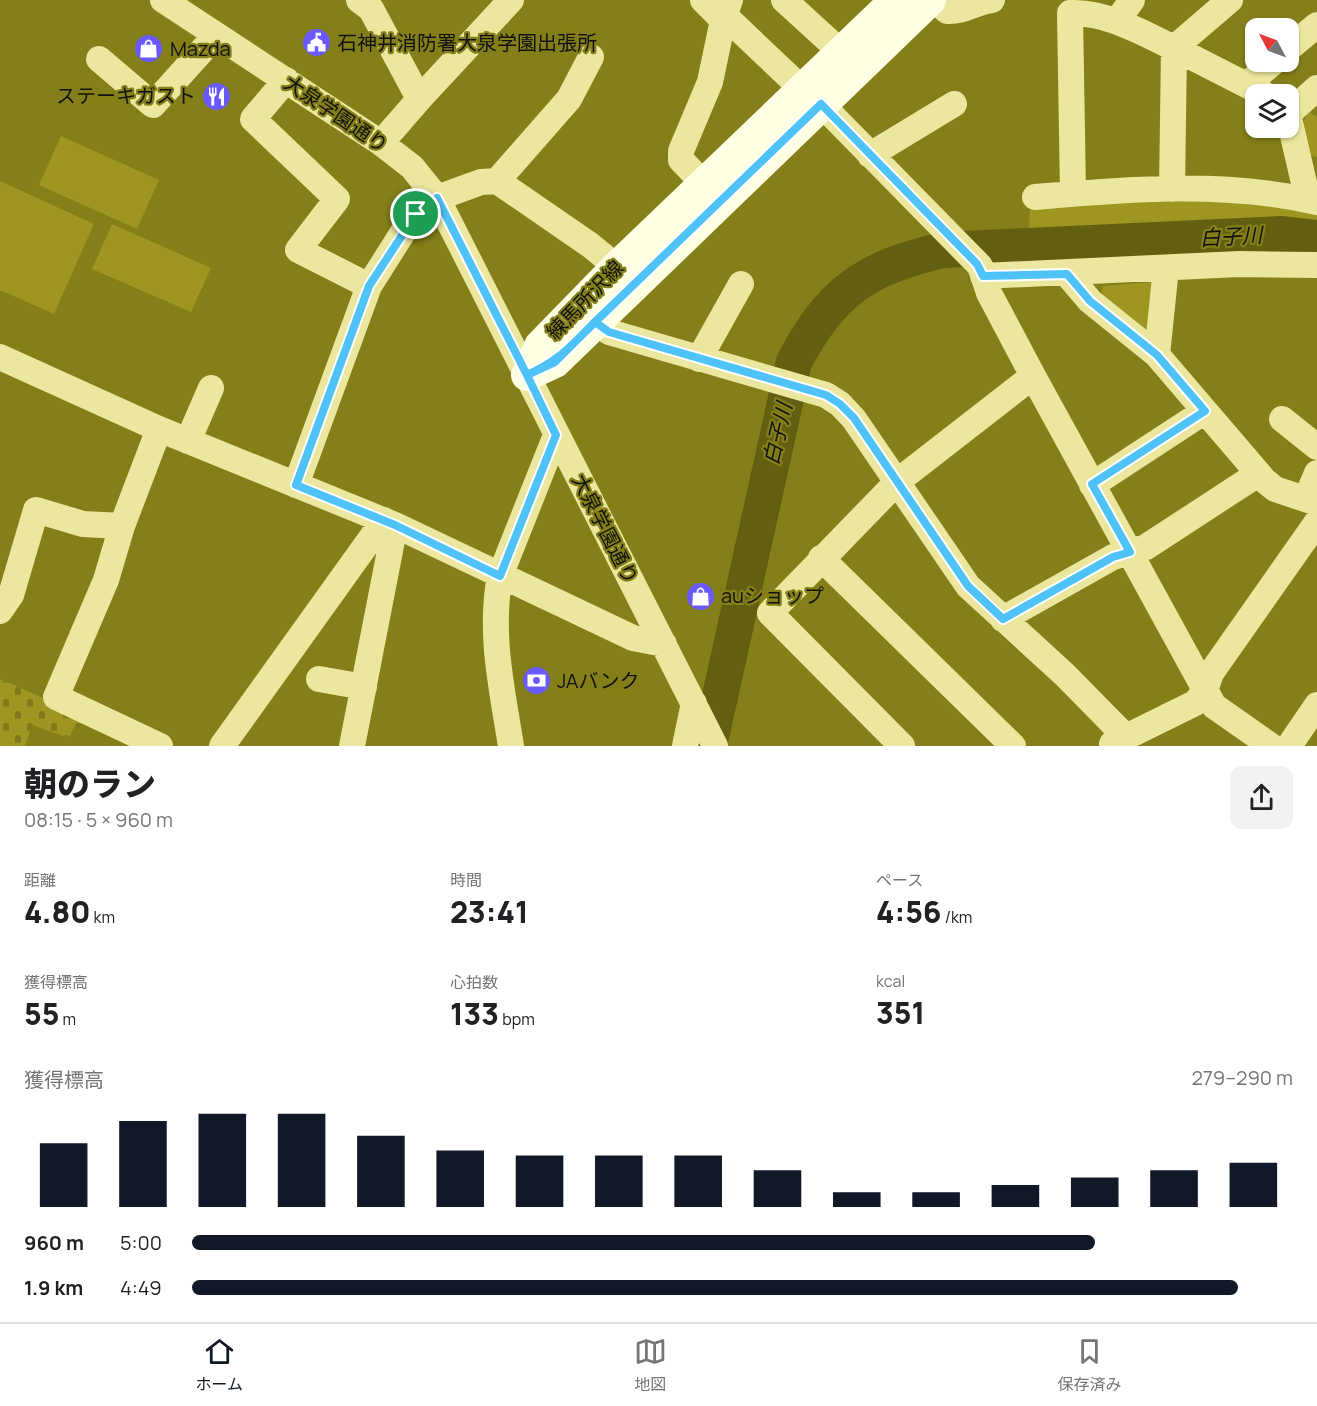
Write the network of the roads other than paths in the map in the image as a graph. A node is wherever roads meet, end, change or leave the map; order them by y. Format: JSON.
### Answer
{"nodes":[{"id":1,"x":163,"y":0,"type":"edge"},
{"id":2,"x":511,"y":0,"type":"edge"},
{"id":3,"x":703,"y":0,"type":"edge"},
{"id":4,"x":784,"y":0,"type":"edge"},
{"id":5,"x":896,"y":0,"type":"edge"},
{"id":6,"x":930,"y":0,"type":"edge"},
{"id":7,"x":935,"y":0,"type":"edge"},
{"id":8,"x":992,"y":0,"type":"edge"},
{"id":9,"x":1132,"y":0,"type":"edge"},
{"id":10,"x":1230,"y":0,"type":"edge"},
{"id":11,"x":370,"y":3,"type":"edge"},
{"id":12,"x":1068,"y":6,"type":"edge"},
{"id":13,"x":726,"y":12,"type":"edge"},
{"id":14,"x":1117,"y":21,"type":"junction"},
{"id":15,"x":1317,"y":25,"type":"edge"},
{"id":16,"x":216,"y":35,"type":"junction"},
{"id":17,"x":1299,"y":40,"type":"edge"},
{"id":18,"x":1174,"y":48,"type":"junction"},
{"id":19,"x":841,"y":52,"type":"junction"},
{"id":20,"x":591,"y":57,"type":"dead end"},
{"id":21,"x":99,"y":59,"type":"dead end"},
{"id":22,"x":286,"y":80,"type":"junction"},
{"id":23,"x":1245,"y":84,"type":"edge"},
{"id":24,"x":1317,"y":88,"type":"edge"},
{"id":25,"x":811,"y":96,"type":"junction"},
{"id":26,"x":421,"y":97,"type":"junction"},
{"id":27,"x":954,"y":104,"type":"dead end"},
{"id":28,"x":381,"y":143,"type":"junction"},
{"id":29,"x":870,"y":155,"type":"junction"},
{"id":30,"x":497,"y":181,"type":"junction"},
{"id":31,"x":703,"y":183,"type":"junction"},
{"id":32,"x":1172,"y":189,"type":"junction"},
{"id":33,"x":1073,"y":193,"type":"junction"},
{"id":34,"x":1035,"y":197,"type":"dead end"},
{"id":35,"x":437,"y":198,"type":"junction"},
{"id":36,"x":1312,"y":201,"type":"edge"},
{"id":37,"x":1317,"y":265,"type":"edge"},
{"id":38,"x":617,"y":267,"type":"junction"},
{"id":39,"x":1166,"y":268,"type":"junction"},
{"id":40,"x":980,"y":270,"type":"junction"},
{"id":41,"x":1067,"y":274,"type":"junction"},
{"id":42,"x":741,"y":284,"type":"dead end"},
{"id":43,"x":369,"y":286,"type":"junction"},
{"id":44,"x":595,"y":322,"type":"junction"},
{"id":45,"x":1157,"y":355,"type":"junction"},
{"id":46,"x":0,"y":357,"type":"edge"},
{"id":47,"x":699,"y":359,"type":"junction"},
{"id":48,"x":527,"y":375,"type":"junction"},
{"id":49,"x":1033,"y":376,"type":"junction"},
{"id":50,"x":211,"y":388,"type":"dead end"},
{"id":51,"x":1205,"y":411,"type":"junction"},
{"id":52,"x":1282,"y":418,"type":"dead end"},
{"id":53,"x":159,"y":429,"type":"junction"},
{"id":54,"x":556,"y":435,"type":"junction"},
{"id":55,"x":188,"y":441,"type":"junction"},
{"id":56,"x":1317,"y":447,"type":"edge"},
{"id":57,"x":1317,"y":473,"type":"edge"},
{"id":58,"x":1258,"y":474,"type":"junction"},
{"id":59,"x":898,"y":481,"type":"junction"},
{"id":60,"x":1092,"y":484,"type":"junction"},
{"id":61,"x":296,"y":485,"type":"junction"},
{"id":62,"x":1313,"y":508,"type":"edge"},
{"id":63,"x":390,"y":523,"type":"junction"},
{"id":64,"x":122,"y":526,"type":"junction"},
{"id":65,"x":1130,"y":552,"type":"junction"},
{"id":66,"x":821,"y":558,"type":"junction"},
{"id":67,"x":500,"y":576,"type":"junction"},
{"id":68,"x":7,"y":582,"type":"edge"},
{"id":69,"x":0,"y":611,"type":"edge"},
{"id":70,"x":1003,"y":619,"type":"junction"},
{"id":71,"x":664,"y":644,"type":"junction"},
{"id":72,"x":319,"y":679,"type":"dead end"},
{"id":73,"x":364,"y":687,"type":"junction"},
{"id":74,"x":1205,"y":691,"type":"junction"},
{"id":75,"x":1317,"y":705,"type":"edge"},
{"id":76,"x":696,"y":707,"type":"junction"},
{"id":77,"x":1117,"y":742,"type":"edge"},
{"id":78,"x":1263,"y":744,"type":"edge"},
{"id":79,"x":160,"y":746,"type":"edge"},
{"id":80,"x":222,"y":746,"type":"edge"},
{"id":81,"x":352,"y":746,"type":"edge"},
{"id":82,"x":511,"y":746,"type":"edge"},
{"id":83,"x":685,"y":746,"type":"edge"},
{"id":84,"x":715,"y":746,"type":"edge"},
{"id":85,"x":902,"y":746,"type":"edge"},
{"id":86,"x":1012,"y":746,"type":"edge"},
{"id":87,"x":1289,"y":746,"type":"edge"}],
"edges":[{"from":1,"to":16,"type":"street","name":"大泉学園通り"},
{"from":2,"to":26,"type":"street"},
{"from":3,"to":13,"type":"street"},
{"from":4,"to":19,"type":"street"},
{"from":5,"to":19,"type":"main road","name":"練馬所沢線"},
{"from":6,"to":25,"type":"main road","name":"練馬所沢線"},
{"from":7,"to":8,"type":"street"},
{"from":9,"to":14,"type":"street"},
{"from":10,"to":18,"type":"street"},
{"from":11,"to":26,"type":"street"},
{"from":12,"to":14,"type":"street"},
{"from":12,"to":33,"type":"street"},
{"from":13,"to":25,"type":"street"},
{"from":13,"to":31,"type":"street"},
{"from":14,"to":18,"type":"street"},
{"from":15,"to":17,"type":"street"},
{"from":16,"to":21,"type":"street"},
{"from":16,"to":22,"type":"street","name":"大泉学園通り"},
{"from":18,"to":23,"type":"street"},
{"from":18,"to":32,"type":"street"},
{"from":19,"to":25,"type":"main road","name":"練馬所沢線"},
{"from":20,"to":30,"type":"street"},
{"from":22,"to":28,"type":"street","name":"大泉学園通り"},
{"from":22,"to":43,"type":"street"},
{"from":24,"to":36,"type":"street"},
{"from":25,"to":29,"type":"street"},
{"from":25,"to":31,"type":"main road","name":"練馬所沢線"},
{"from":25,"to":44,"type":"main road","name":"練馬所沢線"},
{"from":26,"to":28,"type":"street"},
{"from":27,"to":29,"type":"street"},
{"from":28,"to":35,"type":"street","name":"大泉学園通り"},
{"from":29,"to":40,"type":"street"},
{"from":30,"to":35,"type":"street"},
{"from":30,"to":38,"type":"street"},
{"from":31,"to":38,"type":"main road","name":"練馬所沢線"},
{"from":32,"to":33,"type":"street"},
{"from":32,"to":36,"type":"street"},
{"from":33,"to":34,"type":"street"},
{"from":35,"to":43,"type":"street"},
{"from":35,"to":48,"type":"street","name":"大泉学園通り"},
{"from":37,"to":39,"type":"street"},
{"from":38,"to":48,"type":"main road","name":"練馬所沢線"},
{"from":39,"to":41,"type":"street"},
{"from":39,"to":45,"type":"street"},
{"from":40,"to":41,"type":"street"},
{"from":40,"to":49,"type":"street"},
{"from":41,"to":45,"type":"street"},
{"from":42,"to":47,"type":"street"},
{"from":43,"to":61,"type":"street"},
{"from":44,"to":47,"type":"street"},
{"from":44,"to":48,"type":"main road","name":"練馬所沢線"},
{"from":45,"to":51,"type":"street"},
{"from":46,"to":53,"type":"street"},
{"from":47,"to":59,"type":"street"},
{"from":48,"to":54,"type":"street","name":"大泉学園通り"},
{"from":49,"to":59,"type":"street"},
{"from":49,"to":60,"type":"street"},
{"from":50,"to":55,"type":"street"},
{"from":51,"to":58,"type":"street"},
{"from":51,"to":60,"type":"street"},
{"from":52,"to":56,"type":"street"},
{"from":53,"to":55,"type":"street"},
{"from":53,"to":64,"type":"street"},
{"from":54,"to":67,"type":"street"},
{"from":54,"to":71,"type":"street","name":"大泉学園通り"},
{"from":55,"to":61,"type":"street"},
{"from":57,"to":62,"type":"street"},
{"from":58,"to":62,"type":"street"},
{"from":58,"to":65,"type":"street"},
{"from":59,"to":66,"type":"street"},
{"from":59,"to":70,"type":"street"},
{"from":60,"to":65,"type":"street"},
{"from":61,"to":63,"type":"street"},
{"from":62,"to":74,"type":"street"},
{"from":63,"to":67,"type":"street"},
{"from":63,"to":73,"type":"street"},
{"from":63,"to":80,"type":"street"},
{"from":64,"to":68,"type":"street"},
{"from":64,"to":79,"type":"street"},
{"from":65,"to":70,"type":"street"},
{"from":65,"to":74,"type":"street"},
{"from":66,"to":85,"type":"street"},
{"from":66,"to":86,"type":"street"},
{"from":67,"to":71,"type":"street"},
{"from":67,"to":82,"type":"street"},
{"from":68,"to":69,"type":"street"},
{"from":70,"to":77,"type":"street"},
{"from":71,"to":76,"type":"street","name":"大泉学園通り"},
{"from":72,"to":73,"type":"street"},
{"from":73,"to":81,"type":"street"},
{"from":74,"to":77,"type":"street"},
{"from":74,"to":78,"type":"street"},
{"from":75,"to":87,"type":"street"},
{"from":76,"to":83,"type":"street"},
{"from":76,"to":84,"type":"street","name":"大泉学園通り"}]}
